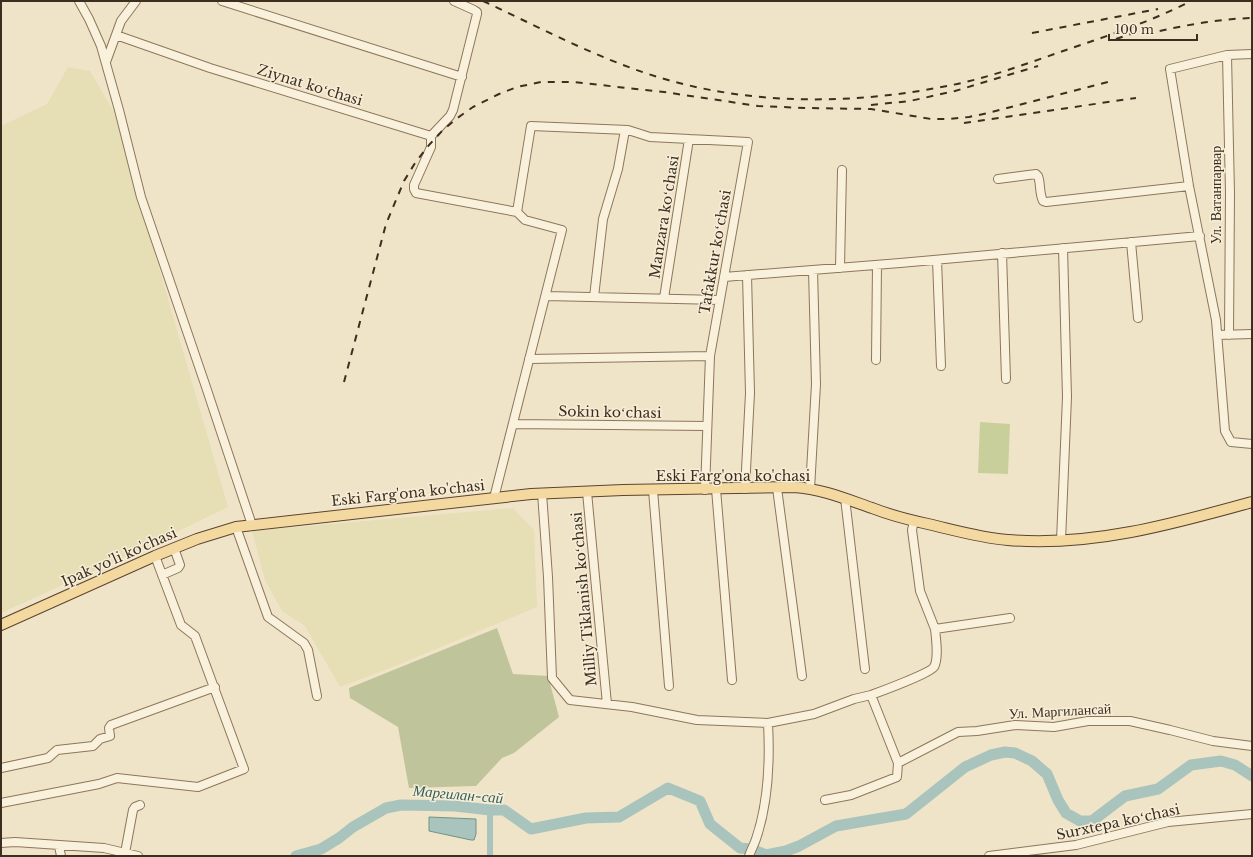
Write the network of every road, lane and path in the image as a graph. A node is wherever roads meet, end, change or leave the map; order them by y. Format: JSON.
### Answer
{"nodes":[{"id":1,"x":79,"y":1,"type":"edge"},
{"id":2,"x":136,"y":1,"type":"edge"},
{"id":3,"x":222,"y":1,"type":"edge"},
{"id":4,"x":454,"y":1,"type":"edge"},
{"id":5,"x":116,"y":35,"type":"junction"},
{"id":6,"x":1252,"y":54,"type":"edge"},
{"id":7,"x":1227,"y":55,"type":"junction"},
{"id":8,"x":106,"y":62,"type":"junction"},
{"id":9,"x":462,"y":76,"type":"junction"},
{"id":10,"x":625,"y":130,"type":"junction"},
{"id":11,"x":431,"y":136,"type":"junction"},
{"id":12,"x":689,"y":139,"type":"junction"},
{"id":13,"x":842,"y":170,"type":"dead end"},
{"id":14,"x":998,"y":179,"type":"dead end"},
{"id":15,"x":1189,"y":186,"type":"junction"},
{"id":16,"x":517,"y":212,"type":"junction"},
{"id":17,"x":1200,"y":236,"type":"junction"},
{"id":18,"x":1131,"y":242,"type":"junction"},
{"id":19,"x":1063,"y":248,"type":"junction"},
{"id":20,"x":1002,"y":253,"type":"junction"},
{"id":21,"x":937,"y":260,"type":"junction"},
{"id":22,"x":877,"y":265,"type":"junction"},
{"id":23,"x":840,"y":268,"type":"junction"},
{"id":24,"x":813,"y":270,"type":"junction"},
{"id":25,"x":747,"y":276,"type":"junction"},
{"id":26,"x":724,"y":277,"type":"junction"},
{"id":27,"x":546,"y":296,"type":"junction"},
{"id":28,"x":594,"y":297,"type":"junction"},
{"id":29,"x":664,"y":298,"type":"junction"},
{"id":30,"x":720,"y":300,"type":"junction"},
{"id":31,"x":1138,"y":318,"type":"dead end"},
{"id":32,"x":1229,"y":334,"type":"junction"},
{"id":33,"x":1252,"y":334,"type":"edge"},
{"id":34,"x":1217,"y":335,"type":"junction"},
{"id":35,"x":710,"y":356,"type":"junction"},
{"id":36,"x":529,"y":360,"type":"junction"},
{"id":37,"x":876,"y":360,"type":"dead end"},
{"id":38,"x":941,"y":366,"type":"dead end"},
{"id":39,"x":1006,"y":379,"type":"dead end"},
{"id":40,"x":513,"y":424,"type":"junction"},
{"id":41,"x":707,"y":426,"type":"junction"},
{"id":42,"x":1252,"y":444,"type":"edge"},
{"id":43,"x":777,"y":488,"type":"junction"},
{"id":44,"x":810,"y":488,"type":"junction"},
{"id":45,"x":716,"y":489,"type":"junction"},
{"id":46,"x":745,"y":489,"type":"junction"},
{"id":47,"x":652,"y":490,"type":"junction"},
{"id":48,"x":705,"y":490,"type":"junction"},
{"id":49,"x":587,"y":492,"type":"junction"},
{"id":50,"x":542,"y":493,"type":"junction"},
{"id":51,"x":494,"y":498,"type":"junction"},
{"id":52,"x":845,"y":498,"type":"junction"},
{"id":53,"x":1252,"y":502,"type":"edge"},
{"id":54,"x":914,"y":521,"type":"junction"},
{"id":55,"x":252,"y":525,"type":"junction"},
{"id":56,"x":236,"y":527,"type":"junction"},
{"id":57,"x":1061,"y":541,"type":"junction"},
{"id":58,"x":174,"y":548,"type":"junction"},
{"id":59,"x":155,"y":556,"type":"junction"},
{"id":60,"x":162,"y":574,"type":"junction"},
{"id":61,"x":1010,"y":618,"type":"dead end"},
{"id":62,"x":1,"y":625,"type":"edge"},
{"id":63,"x":935,"y":629,"type":"junction"},
{"id":64,"x":865,"y":669,"type":"dead end"},
{"id":65,"x":802,"y":676,"type":"dead end"},
{"id":66,"x":732,"y":680,"type":"dead end"},
{"id":67,"x":669,"y":686,"type":"dead end"},
{"id":68,"x":215,"y":687,"type":"junction"},
{"id":69,"x":872,"y":695,"type":"junction"},
{"id":70,"x":317,"y":696,"type":"dead end"},
{"id":71,"x":607,"y":704,"type":"junction"},
{"id":72,"x":768,"y":723,"type":"junction"},
{"id":73,"x":1252,"y":746,"type":"edge"},
{"id":74,"x":898,"y":762,"type":"junction"},
{"id":75,"x":1,"y":768,"type":"edge"},
{"id":76,"x":826,"y":800,"type":"dead end"},
{"id":77,"x":1,"y":803,"type":"edge"},
{"id":78,"x":140,"y":805,"type":"dead end"},
{"id":79,"x":1252,"y":814,"type":"edge"},
{"id":80,"x":1,"y":843,"type":"edge"},
{"id":81,"x":59,"y":846,"type":"junction"},
{"id":82,"x":751,"y":852,"type":"edge"},
{"id":83,"x":125,"y":853,"type":"junction"},
{"id":84,"x":60,"y":856,"type":"edge"},
{"id":85,"x":138,"y":856,"type":"edge"},
{"id":86,"x":989,"y":856,"type":"edge"}],
"edges":[{"from":1,"to":8,"type":"street"},
{"from":2,"to":5,"type":"street"},
{"from":3,"to":9,"type":"street"},
{"from":4,"to":9,"type":"street"},
{"from":5,"to":8,"type":"street"},
{"from":5,"to":11,"type":"street","name":"Ziynat koʻchasi"},
{"from":6,"to":7,"type":"street"},
{"from":7,"to":15,"type":"street"},
{"from":7,"to":32,"type":"street","name":"Ул. Ватанпарвар"},
{"from":8,"to":55,"type":"street"},
{"from":9,"to":11,"type":"street"},
{"from":10,"to":12,"type":"street","name":"Tafakkur koʻchasi"},
{"from":10,"to":16,"type":"street"},
{"from":10,"to":28,"type":"street"},
{"from":11,"to":16,"type":"street"},
{"from":12,"to":26,"type":"street","name":"Tafakkur koʻchasi"},
{"from":12,"to":29,"type":"street","name":"Manzara koʻchasi"},
{"from":13,"to":23,"type":"street"},
{"from":14,"to":15,"type":"street"},
{"from":15,"to":17,"type":"street"},
{"from":16,"to":27,"type":"street"},
{"from":17,"to":18,"type":"street"},
{"from":17,"to":34,"type":"street"},
{"from":18,"to":19,"type":"street"},
{"from":18,"to":31,"type":"street"},
{"from":19,"to":20,"type":"street"},
{"from":19,"to":57,"type":"street"},
{"from":20,"to":21,"type":"street"},
{"from":20,"to":39,"type":"street"},
{"from":21,"to":22,"type":"street"},
{"from":21,"to":38,"type":"street"},
{"from":22,"to":23,"type":"street"},
{"from":22,"to":37,"type":"street"},
{"from":23,"to":24,"type":"street"},
{"from":24,"to":25,"type":"street"},
{"from":24,"to":44,"type":"street"},
{"from":25,"to":26,"type":"street"},
{"from":25,"to":46,"type":"street"},
{"from":26,"to":30,"type":"street","name":"Tafakkur koʻchasi"},
{"from":27,"to":28,"type":"street"},
{"from":27,"to":36,"type":"street"},
{"from":28,"to":29,"type":"street"},
{"from":29,"to":30,"type":"street"},
{"from":30,"to":35,"type":"street","name":"Tafakkur koʻchasi"},
{"from":32,"to":33,"type":"street"},
{"from":32,"to":34,"type":"street"},
{"from":34,"to":42,"type":"street"},
{"from":35,"to":36,"type":"street"},
{"from":35,"to":41,"type":"street","name":"Tafakkur koʻchasi"},
{"from":36,"to":40,"type":"street"},
{"from":40,"to":41,"type":"street","name":"Sokin koʻchasi"},
{"from":40,"to":51,"type":"street"},
{"from":41,"to":48,"type":"street","name":"Tafakkur koʻchasi"},
{"from":43,"to":44,"type":"main road","name":"Eski Farg'ona ko'chasi"},
{"from":43,"to":46,"type":"main road","name":"Eski Farg'ona ko'chasi"},
{"from":43,"to":65,"type":"street"},
{"from":44,"to":52,"type":"main road","name":"Eski Farg'ona ko'chasi"},
{"from":45,"to":46,"type":"main road","name":"Eski Farg'ona ko'chasi"},
{"from":45,"to":48,"type":"main road","name":"Eski Farg'ona ko'chasi"},
{"from":45,"to":66,"type":"street"},
{"from":47,"to":48,"type":"main road","name":"Eski Farg'ona ko'chasi"},
{"from":47,"to":49,"type":"main road","name":"Eski Farg'ona ko'chasi"},
{"from":47,"to":67,"type":"street"},
{"from":49,"to":50,"type":"main road","name":"Eski Farg'ona ko'chasi"},
{"from":49,"to":71,"type":"street","name":"Milliy Tiklanish koʻchasi"},
{"from":50,"to":51,"type":"main road","name":"Eski Farg'ona ko'chasi"},
{"from":50,"to":71,"type":"street"},
{"from":51,"to":55,"type":"main road","name":"Eski Farg'ona ko'chasi"},
{"from":52,"to":54,"type":"main road","name":"Eski Farg'ona ko'chasi"},
{"from":52,"to":64,"type":"street"},
{"from":53,"to":57,"type":"main road","name":"Eski Farg'ona ko'chasi"},
{"from":54,"to":57,"type":"main road","name":"Eski Farg'ona ko'chasi"},
{"from":54,"to":63,"type":"street"},
{"from":55,"to":56,"type":"main road","name":"Ipak yo'li ko'chasi"},
{"from":56,"to":58,"type":"main road","name":"Ipak yo'li ko'chasi"},
{"from":56,"to":70,"type":"street"},
{"from":58,"to":59,"type":"main road","name":"Ipak yo'li ko'chasi"},
{"from":58,"to":60,"type":"street"},
{"from":59,"to":60,"type":"street"},
{"from":59,"to":62,"type":"main road","name":"Ipak yo'li ko'chasi"},
{"from":60,"to":68,"type":"street"},
{"from":61,"to":63,"type":"street"},
{"from":63,"to":69,"type":"street"},
{"from":68,"to":75,"type":"street"},
{"from":68,"to":77,"type":"street"},
{"from":69,"to":72,"type":"street"},
{"from":69,"to":74,"type":"street"},
{"from":71,"to":72,"type":"street"},
{"from":72,"to":82,"type":"street"},
{"from":73,"to":74,"type":"street","name":"Ул. Маргилансай"},
{"from":74,"to":76,"type":"street"},
{"from":78,"to":83,"type":"street"},
{"from":79,"to":86,"type":"street","name":"Surxtepa koʻchasi"},
{"from":80,"to":81,"type":"street"},
{"from":81,"to":83,"type":"street"},
{"from":81,"to":84,"type":"street"},
{"from":83,"to":85,"type":"street"}]}
